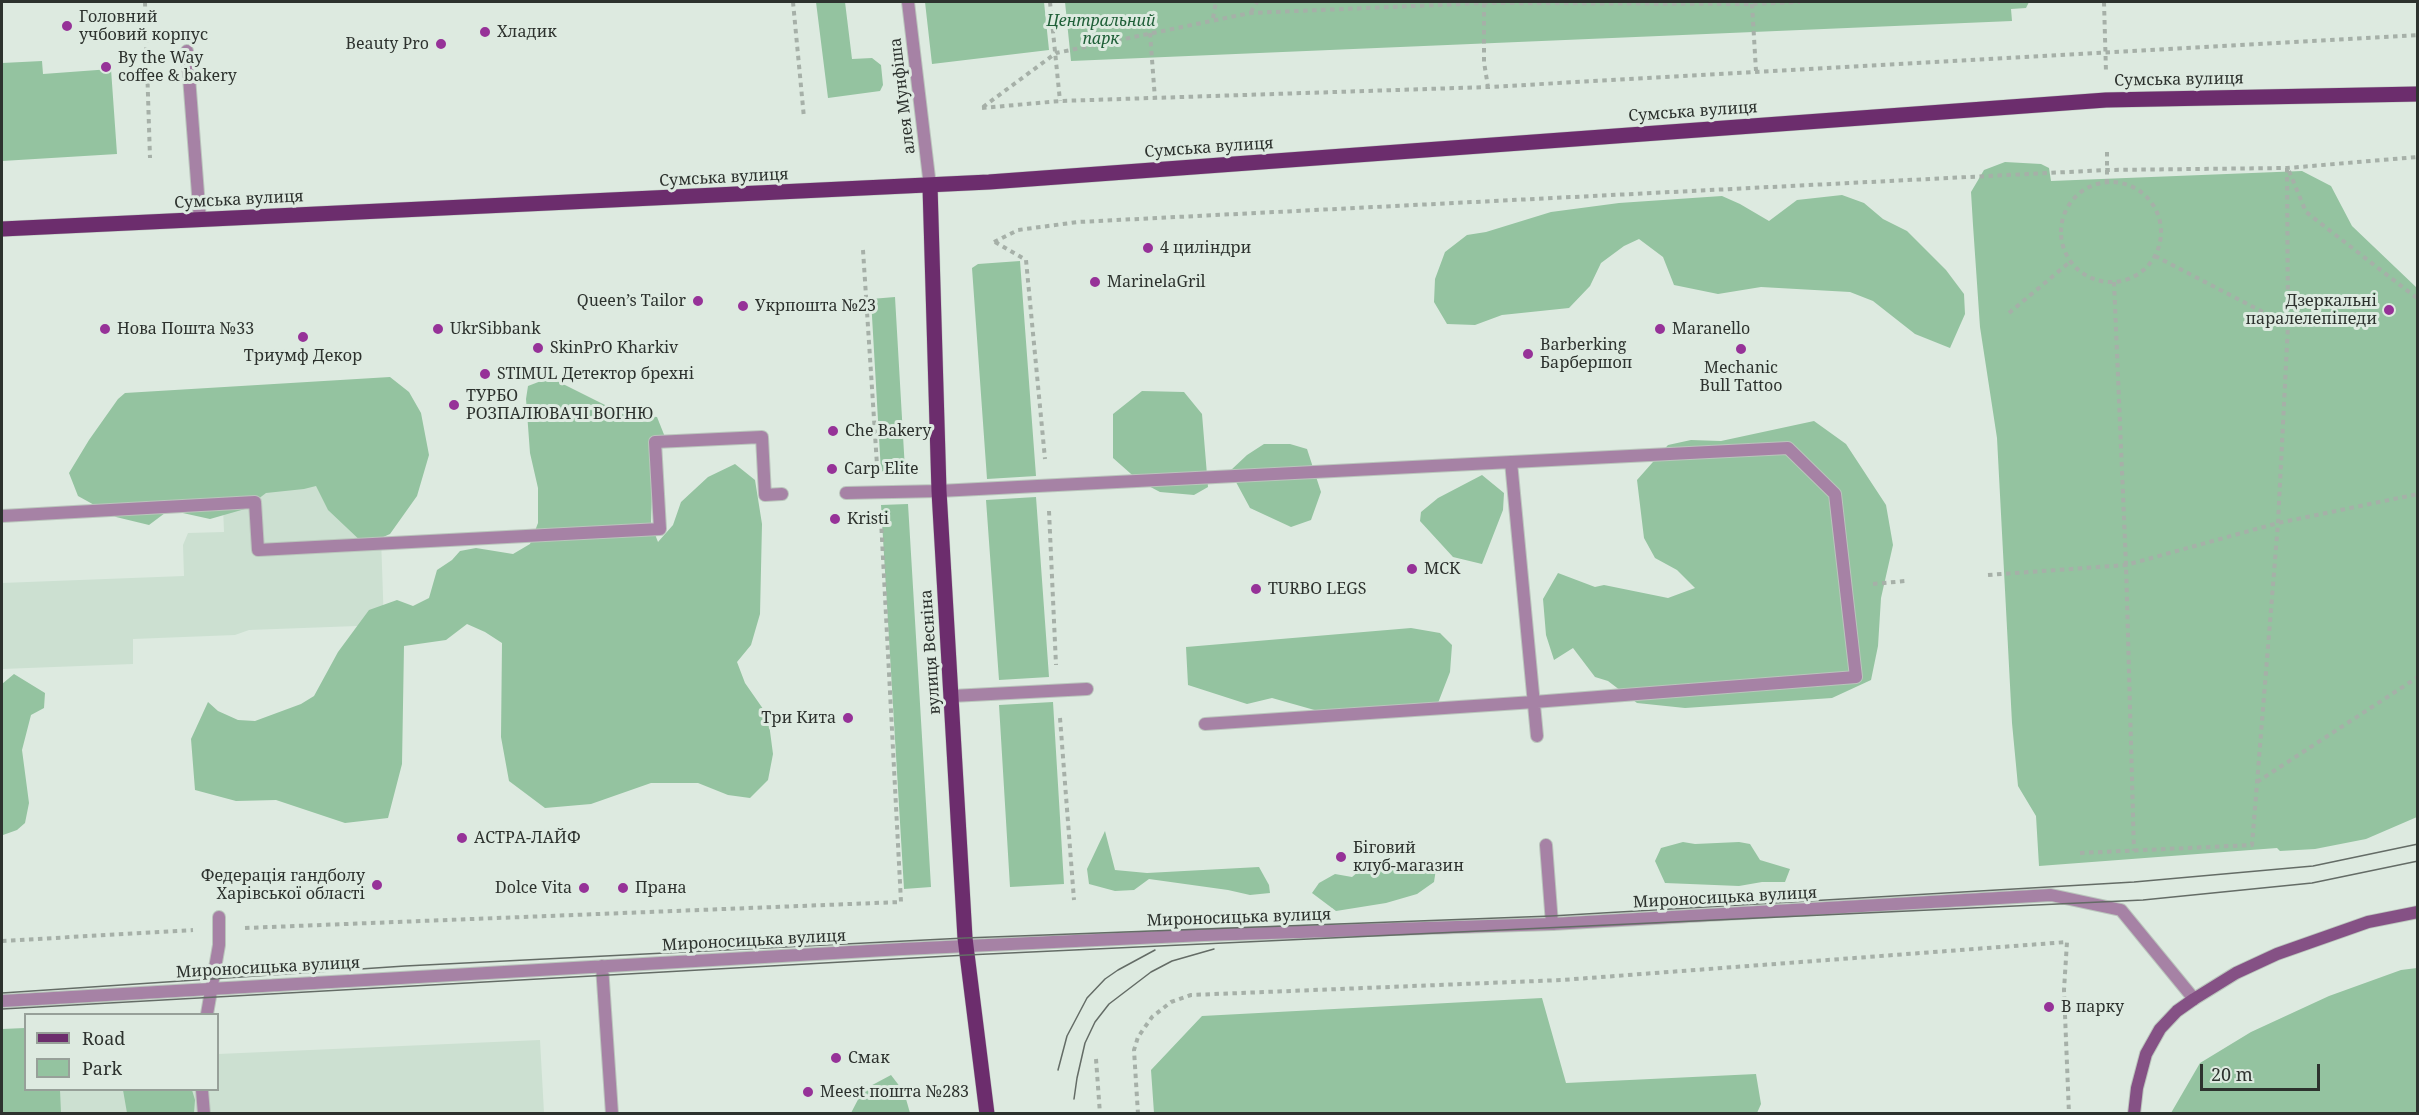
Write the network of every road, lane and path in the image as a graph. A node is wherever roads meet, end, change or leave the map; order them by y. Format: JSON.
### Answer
{"nodes":[{"id":1,"x":145,"y":2,"type":"edge"},
{"id":2,"x":793,"y":2,"type":"edge"},
{"id":3,"x":908,"y":2,"type":"edge"},
{"id":4,"x":1050,"y":2,"type":"edge"},
{"id":5,"x":1216,"y":2,"type":"edge"},
{"id":6,"x":1257,"y":2,"type":"edge"},
{"id":7,"x":1784,"y":2,"type":"edge"},
{"id":8,"x":1800,"y":2,"type":"edge"},
{"id":9,"x":2104,"y":2,"type":"edge"},
{"id":10,"x":1484,"y":3,"type":"junction"},
{"id":11,"x":1752,"y":4,"type":"junction"},
{"id":12,"x":1250,"y":12,"type":"junction"},
{"id":13,"x":1212,"y":19,"type":"junction"},
{"id":14,"x":1150,"y":33,"type":"junction"},
{"id":15,"x":2418,"y":35,"type":"edge"},
{"id":16,"x":187,"y":51,"type":"dead end"},
{"id":17,"x":2107,"y":52,"type":"junction"},
{"id":18,"x":1056,"y":53,"type":"junction"},
{"id":19,"x":1756,"y":71,"type":"junction"},
{"id":20,"x":2106,"y":76,"type":"dead end"},
{"id":21,"x":1488,"y":87,"type":"junction"},
{"id":22,"x":2418,"y":93,"type":"edge"},
{"id":23,"x":1155,"y":99,"type":"junction"},
{"id":24,"x":1060,"y":101,"type":"junction"},
{"id":25,"x":804,"y":118,"type":"dead end"},
{"id":26,"x":2107,"y":152,"type":"dead end"},
{"id":27,"x":2418,"y":157,"type":"edge"},
{"id":28,"x":150,"y":159,"type":"dead end"},
{"id":29,"x":2287,"y":168,"type":"junction"},
{"id":30,"x":2107,"y":170,"type":"junction"},
{"id":31,"x":2107,"y":182,"type":"junction"},
{"id":32,"x":930,"y":186,"type":"junction"},
{"id":33,"x":200,"y":220,"type":"junction"},
{"id":34,"x":2,"y":229,"type":"edge"},
{"id":35,"x":863,"y":250,"type":"dead end"},
{"id":36,"x":2156,"y":256,"type":"junction"},
{"id":37,"x":2070,"y":261,"type":"junction"},
{"id":38,"x":2114,"y":282,"type":"junction"},
{"id":39,"x":2418,"y":299,"type":"edge"},
{"id":40,"x":2009,"y":313,"type":"dead end"},
{"id":41,"x":2288,"y":325,"type":"junction"},
{"id":42,"x":1511,"y":462,"type":"junction"},
{"id":43,"x":1047,"y":486,"type":"junction"},
{"id":44,"x":939,"y":491,"type":"junction"},
{"id":45,"x":846,"y":493,"type":"dead end"},
{"id":46,"x":879,"y":493,"type":"junction"},
{"id":47,"x":782,"y":494,"type":"dead end"},
{"id":48,"x":2418,"y":494,"type":"edge"},
{"id":49,"x":2,"y":516,"type":"edge"},
{"id":50,"x":2278,"y":523,"type":"junction"},
{"id":51,"x":2126,"y":566,"type":"junction"},
{"id":52,"x":1988,"y":575,"type":"dead end"},
{"id":53,"x":2418,"y":677,"type":"edge"},
{"id":54,"x":1087,"y":689,"type":"dead end"},
{"id":55,"x":1058,"y":690,"type":"junction"},
{"id":56,"x":952,"y":696,"type":"junction"},
{"id":57,"x":1534,"y":702,"type":"junction"},
{"id":58,"x":1205,"y":724,"type":"dead end"},
{"id":59,"x":1537,"y":736,"type":"dead end"},
{"id":60,"x":2257,"y":783,"type":"junction"},
{"id":61,"x":1546,"y":845,"type":"dead end"},
{"id":62,"x":2134,"y":850,"type":"junction"},
{"id":63,"x":2080,"y":853,"type":"dead end"},
{"id":64,"x":1074,"y":900,"type":"dead end"},
{"id":65,"x":2418,"y":912,"type":"edge"},
{"id":66,"x":219,"y":923,"type":"junction"},
{"id":67,"x":1552,"y":924,"type":"junction"},
{"id":68,"x":2,"y":941,"type":"edge"},
{"id":69,"x":966,"y":946,"type":"junction"},
{"id":70,"x":602,"y":966,"type":"junction"},
{"id":71,"x":211,"y":987,"type":"junction"},
{"id":72,"x":2194,"y":999,"type":"junction"},
{"id":73,"x":2,"y":1001,"type":"edge"},
{"id":74,"x":207,"y":1013,"type":"edge"},
{"id":75,"x":1096,"y":1059,"type":"dead end"},
{"id":76,"x":202,"y":1091,"type":"edge"},
{"id":77,"x":204,"y":1113,"type":"edge"},
{"id":78,"x":612,"y":1113,"type":"edge"},
{"id":79,"x":987,"y":1113,"type":"edge"},
{"id":80,"x":1100,"y":1113,"type":"edge"},
{"id":81,"x":1138,"y":1113,"type":"edge"},
{"id":82,"x":2069,"y":1113,"type":"edge"},
{"id":83,"x":2134,"y":1113,"type":"edge"}],
"edges":[{"from":1,"to":28,"type":"path"},
{"from":2,"to":25,"type":"path"},
{"from":3,"to":32,"type":"street","name":"алея Мунфіша"},
{"from":4,"to":18,"type":"path"},
{"from":5,"to":13,"type":"path"},
{"from":6,"to":12,"type":"path"},
{"from":7,"to":8,"type":"path"},
{"from":7,"to":11,"type":"path"},
{"from":9,"to":17,"type":"path"},
{"from":10,"to":11,"type":"path"},
{"from":10,"to":12,"type":"path"},
{"from":10,"to":21,"type":"path"},
{"from":11,"to":19,"type":"path"},
{"from":12,"to":13,"type":"path"},
{"from":13,"to":14,"type":"path"},
{"from":14,"to":18,"type":"path"},
{"from":14,"to":23,"type":"path"},
{"from":15,"to":17,"type":"path"},
{"from":16,"to":33,"type":"street"},
{"from":17,"to":19,"type":"path"},
{"from":17,"to":20,"type":"path"},
{"from":18,"to":24,"type":"path"},
{"from":18,"to":24,"type":"path"},
{"from":19,"to":21,"type":"path"},
{"from":21,"to":23,"type":"path"},
{"from":22,"to":32,"type":"main road","name":"Сумська вулиця"},
{"from":23,"to":24,"type":"path"},
{"from":26,"to":30,"type":"path"},
{"from":27,"to":29,"type":"path"},
{"from":29,"to":30,"type":"path"},
{"from":29,"to":39,"type":"path"},
{"from":29,"to":41,"type":"path"},
{"from":30,"to":31,"type":"path"},
{"from":30,"to":43,"type":"path"},
{"from":31,"to":36,"type":"path"},
{"from":31,"to":37,"type":"path"},
{"from":32,"to":33,"type":"main road","name":"Сумська вулиця"},
{"from":32,"to":44,"type":"main road","name":"вулиця Весніна"},
{"from":33,"to":34,"type":"main road","name":"Сумська вулиця"},
{"from":35,"to":46,"type":"path"},
{"from":36,"to":38,"type":"path"},
{"from":36,"to":41,"type":"path"},
{"from":37,"to":38,"type":"path"},
{"from":37,"to":40,"type":"path"},
{"from":38,"to":51,"type":"path"},
{"from":41,"to":50,"type":"path"},
{"from":42,"to":43,"type":"street"},
{"from":42,"to":57,"type":"street"},
{"from":42,"to":57,"type":"street"},
{"from":43,"to":44,"type":"street"},
{"from":43,"to":55,"type":"path"},
{"from":44,"to":46,"type":"street"},
{"from":44,"to":56,"type":"main road","name":"вулиця Весніна"},
{"from":45,"to":46,"type":"street"},
{"from":46,"to":66,"type":"path"},
{"from":47,"to":49,"type":"street"},
{"from":48,"to":50,"type":"path"},
{"from":50,"to":51,"type":"path"},
{"from":50,"to":60,"type":"path"},
{"from":51,"to":52,"type":"path"},
{"from":51,"to":62,"type":"path"},
{"from":53,"to":60,"type":"path"},
{"from":54,"to":55,"type":"street"},
{"from":55,"to":56,"type":"street"},
{"from":55,"to":64,"type":"path"},
{"from":56,"to":69,"type":"main road","name":"вулиця Весніна"},
{"from":57,"to":58,"type":"street"},
{"from":57,"to":59,"type":"street"},
{"from":60,"to":62,"type":"path"},
{"from":61,"to":67,"type":"street"},
{"from":62,"to":63,"type":"path"},
{"from":65,"to":72,"type":"street"},
{"from":66,"to":68,"type":"path"},
{"from":66,"to":71,"type":"street"},
{"from":67,"to":69,"type":"street","name":"Мироносицька вулиця"},
{"from":67,"to":72,"type":"street","name":"Мироносицька вулиця"},
{"from":69,"to":70,"type":"street","name":"Мироносицька вулиця"},
{"from":69,"to":79,"type":"main road","name":"вулиця Весніна"},
{"from":70,"to":71,"type":"street","name":"Мироносицька вулиця"},
{"from":70,"to":78,"type":"street"},
{"from":71,"to":73,"type":"street","name":"Мироносицька вулиця"},
{"from":71,"to":74,"type":"street"},
{"from":72,"to":83,"type":"street"},
{"from":75,"to":80,"type":"path"},
{"from":76,"to":77,"type":"street"},
{"from":81,"to":82,"type":"path"}]}
